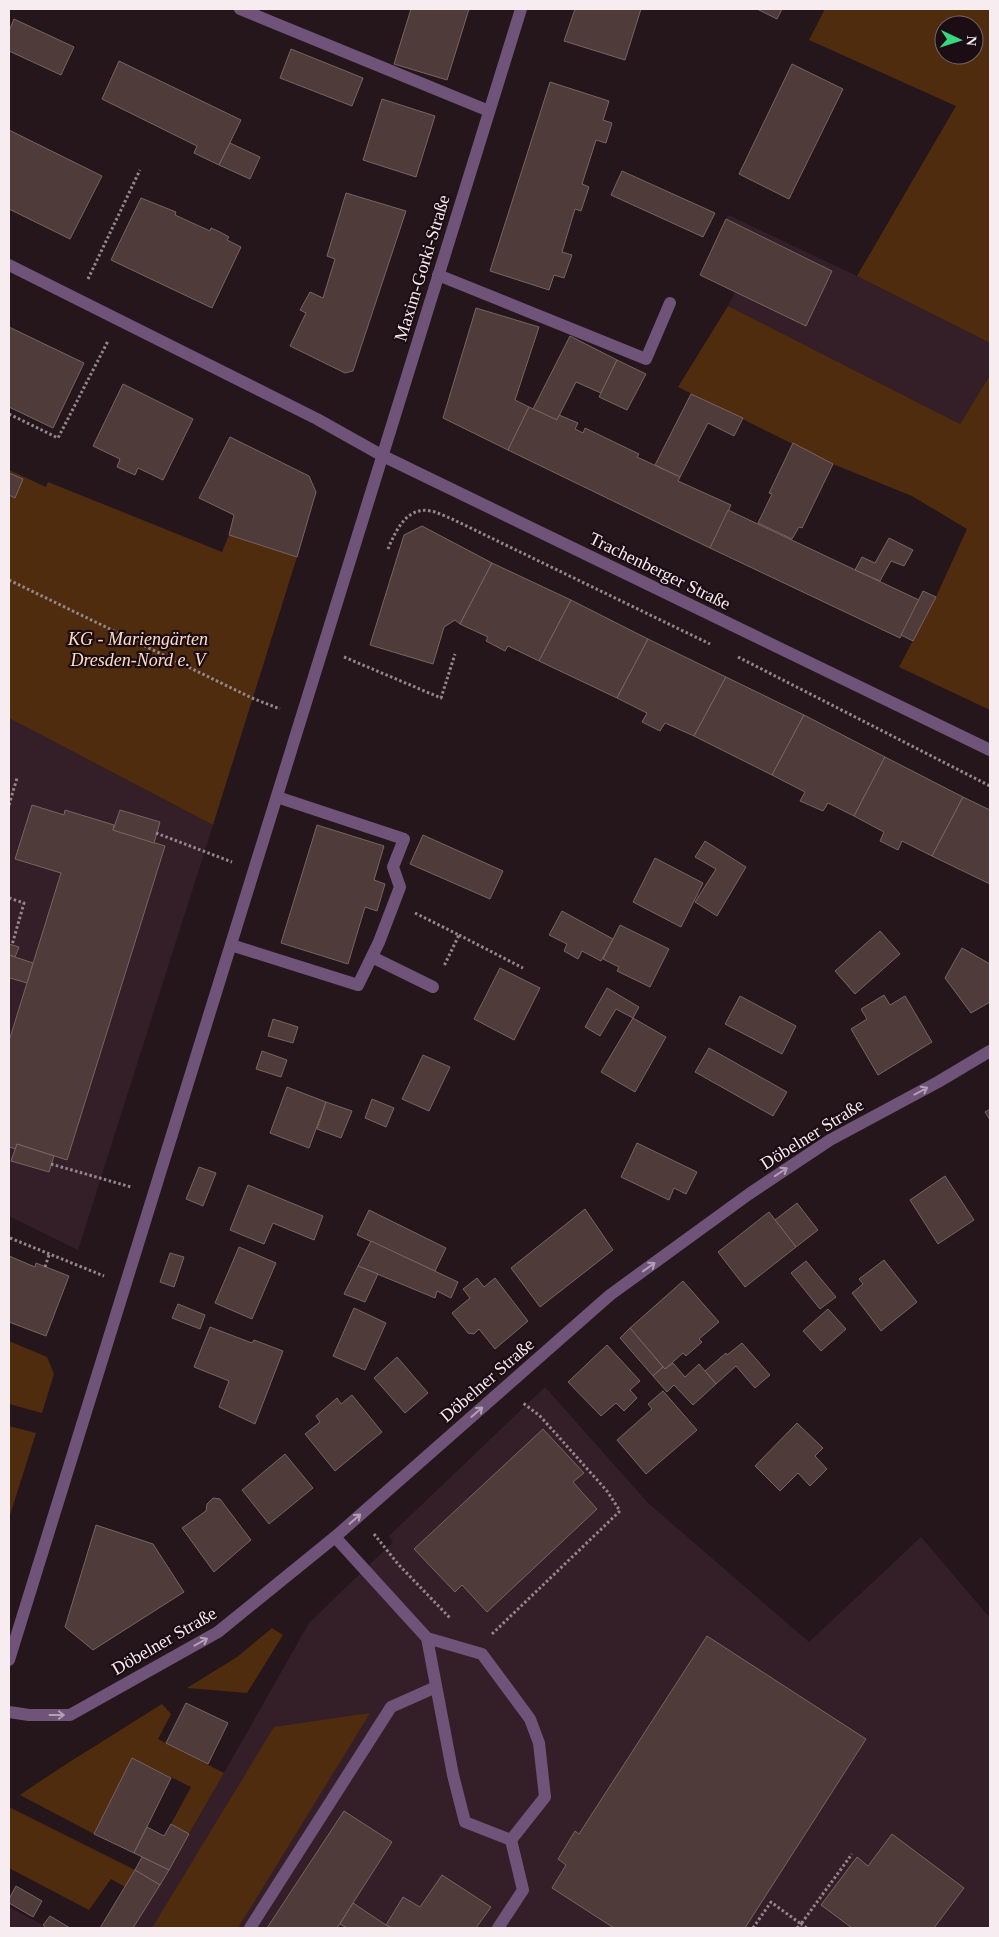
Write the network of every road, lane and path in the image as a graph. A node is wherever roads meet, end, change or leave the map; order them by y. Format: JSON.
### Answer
{"nodes":[{"id":1,"x":240,"y":9,"type":"edge"},
{"id":2,"x":521,"y":9,"type":"edge"},
{"id":3,"x":490,"y":112,"type":"junction"},
{"id":4,"x":140,"y":170,"type":"dead end"},
{"id":5,"x":95,"y":263,"type":"dead end"},
{"id":6,"x":9,"y":265,"type":"edge"},
{"id":7,"x":438,"y":275,"type":"junction"},
{"id":8,"x":670,"y":303,"type":"dead end"},
{"id":9,"x":99,"y":356,"type":"dead end"},
{"id":10,"x":9,"y":414,"type":"edge"},
{"id":11,"x":383,"y":456,"type":"junction"},
{"id":12,"x":388,"y":548,"type":"dead end"},
{"id":13,"x":9,"y":580,"type":"edge"},
{"id":14,"x":715,"y":646,"type":"dead end"},
{"id":15,"x":323,"y":648,"type":"junction"},
{"id":16,"x":456,"y":654,"type":"dead end"},
{"id":17,"x":732,"y":654,"type":"dead end"},
{"id":18,"x":301,"y":718,"type":"junction"},
{"id":19,"x":990,"y":750,"type":"edge"},
{"id":20,"x":17,"y":778,"type":"dead end"},
{"id":21,"x":990,"y":786,"type":"edge"},
{"id":22,"x":276,"y":797,"type":"junction"},
{"id":23,"x":9,"y":805,"type":"edge"},
{"id":24,"x":156,"y":833,"type":"dead end"},
{"id":25,"x":254,"y":870,"type":"junction"},
{"id":26,"x":9,"y":898,"type":"edge"},
{"id":27,"x":394,"y":903,"type":"junction"},
{"id":28,"x":459,"y":935,"type":"junction"},
{"id":29,"x":12,"y":945,"type":"dead end"},
{"id":30,"x":231,"y":945,"type":"junction"},
{"id":31,"x":372,"y":957,"type":"junction"},
{"id":32,"x":523,"y":968,"type":"dead end"},
{"id":33,"x":433,"y":987,"type":"joint"},
{"id":34,"x":990,"y":1051,"type":"edge"},
{"id":35,"x":51,"y":1164,"type":"dead end"},
{"id":36,"x":110,"y":1181,"type":"dead end"},
{"id":37,"x":10,"y":1238,"type":"edge"},
{"id":38,"x":49,"y":1255,"type":"junction"},
{"id":39,"x":45,"y":1267,"type":"dead end"},
{"id":40,"x":126,"y":1284,"type":"junction"},
{"id":41,"x":540,"y":1416,"type":"dead end"},
{"id":42,"x":360,"y":1516,"type":"junction"},
{"id":43,"x":335,"y":1537,"type":"junction"},
{"id":44,"x":457,"y":1621,"type":"dead end"},
{"id":45,"x":427,"y":1638,"type":"junction"},
{"id":46,"x":488,"y":1638,"type":"dead end"},
{"id":47,"x":9,"y":1660,"type":"edge"},
{"id":48,"x":436,"y":1687,"type":"junction"},
{"id":49,"x":9,"y":1712,"type":"edge"},
{"id":50,"x":511,"y":1840,"type":"junction"},
{"id":51,"x":852,"y":1854,"type":"dead end"},
{"id":52,"x":801,"y":1924,"type":"junction"},
{"id":53,"x":250,"y":1928,"type":"edge"},
{"id":54,"x":498,"y":1928,"type":"edge"},
{"id":55,"x":753,"y":1928,"type":"edge"},
{"id":56,"x":797,"y":1928,"type":"edge"},
{"id":57,"x":807,"y":1928,"type":"edge"}],
"edges":[{"from":1,"to":3,"type":"street"},
{"from":2,"to":3,"type":"street","name":"Maxim-Gorki-Straße"},
{"from":3,"to":7,"type":"street","name":"Maxim-Gorki-Straße"},
{"from":4,"to":5,"type":"path"},
{"from":6,"to":11,"type":"street","name":"Trachenberger Straße"},
{"from":7,"to":8,"type":"street"},
{"from":7,"to":11,"type":"street","name":"Maxim-Gorki-Straße"},
{"from":9,"to":10,"type":"path"},
{"from":11,"to":15,"type":"street","name":"Maxim-Gorki-Straße"},
{"from":11,"to":19,"type":"street","name":"Trachenberger Straße"},
{"from":12,"to":14,"type":"path"},
{"from":13,"to":18,"type":"path"},
{"from":15,"to":16,"type":"path"},
{"from":15,"to":18,"type":"street","name":"Maxim-Gorki-Straße"},
{"from":17,"to":21,"type":"path"},
{"from":18,"to":22,"type":"street","name":"Maxim-Gorki-Straße"},
{"from":20,"to":23,"type":"path"},
{"from":22,"to":25,"type":"street","name":"Maxim-Gorki-Straße"},
{"from":22,"to":27,"type":"street"},
{"from":24,"to":25,"type":"path"},
{"from":25,"to":30,"type":"street","name":"Maxim-Gorki-Straße"},
{"from":26,"to":29,"type":"path"},
{"from":27,"to":28,"type":"path"},
{"from":27,"to":31,"type":"street"},
{"from":28,"to":32,"type":"path"},
{"from":28,"to":33,"type":"path"},
{"from":30,"to":31,"type":"street"},
{"from":30,"to":40,"type":"street","name":"Maxim-Gorki-Straße"},
{"from":31,"to":33,"type":"street"},
{"from":42,"to":34,"type":"street","name":"Döbelner Straße","one_way":true},
{"from":35,"to":36,"type":"path"},
{"from":37,"to":38,"type":"path"},
{"from":38,"to":39,"type":"path"},
{"from":38,"to":40,"type":"path"},
{"from":40,"to":47,"type":"street","name":"Maxim-Gorki-Straße"},
{"from":41,"to":46,"type":"path"},
{"from":43,"to":42,"type":"street","name":"Döbelner Straße","one_way":true},
{"from":42,"to":44,"type":"path"},
{"from":43,"to":45,"type":"street"},
{"from":49,"to":43,"type":"street","name":"Döbelner Straße","one_way":true},
{"from":45,"to":48,"type":"street"},
{"from":45,"to":50,"type":"street"},
{"from":48,"to":50,"type":"street"},
{"from":48,"to":53,"type":"street"},
{"from":50,"to":54,"type":"street"},
{"from":51,"to":52,"type":"path"},
{"from":52,"to":55,"type":"path"},
{"from":52,"to":56,"type":"path"},
{"from":52,"to":57,"type":"path"}]}
